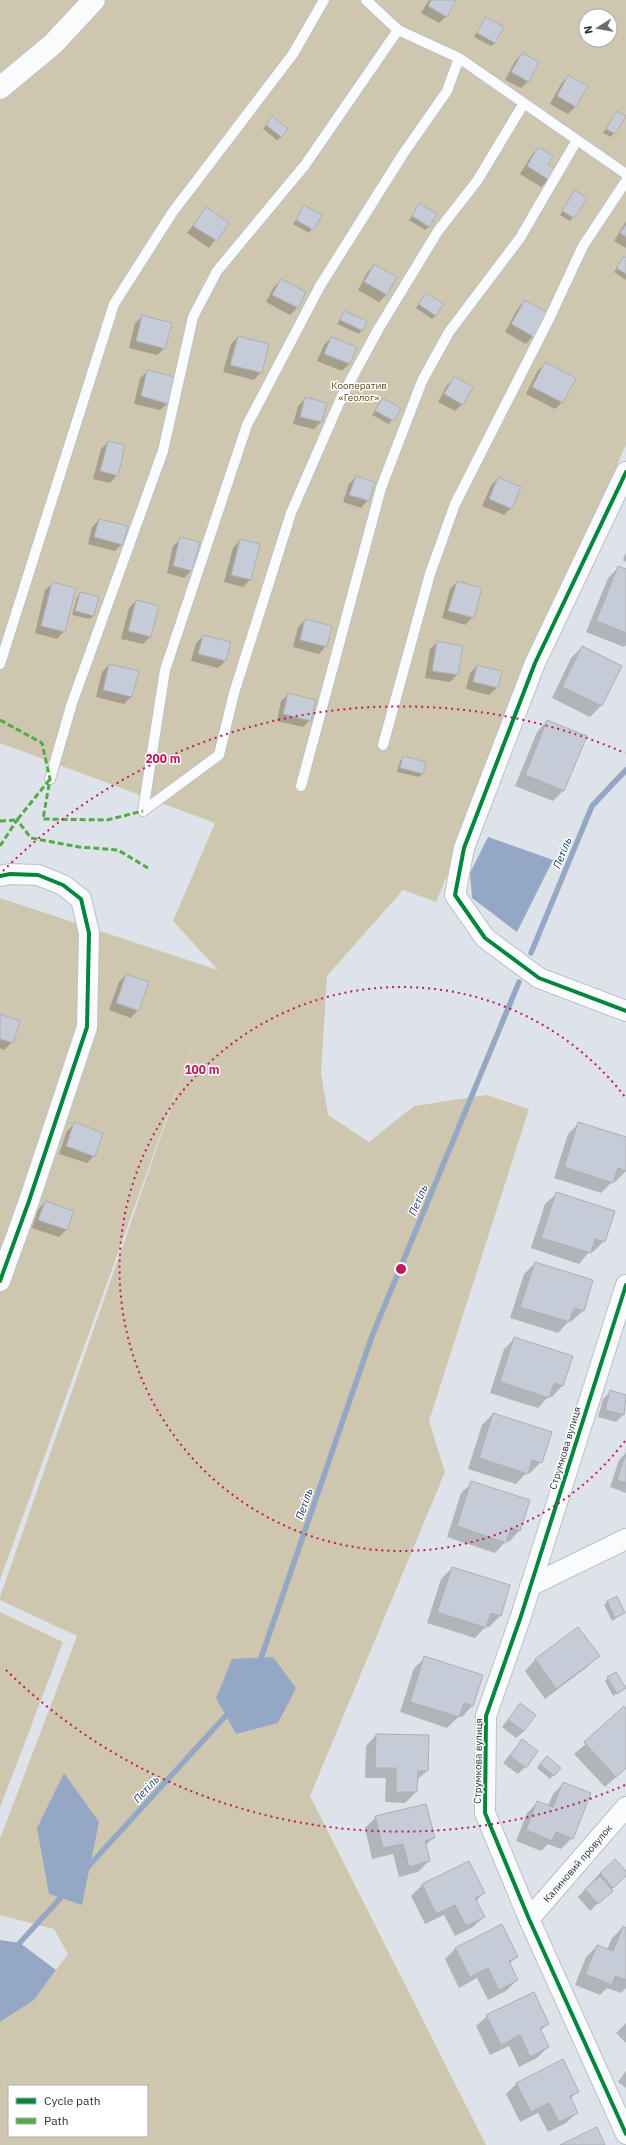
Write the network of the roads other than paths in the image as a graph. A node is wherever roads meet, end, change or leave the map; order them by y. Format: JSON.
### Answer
{"nodes":[{"id":1,"x":94,"y":0,"type":"edge"},
{"id":2,"x":324,"y":0,"type":"edge"},
{"id":3,"x":366,"y":0,"type":"edge"},
{"id":4,"x":398,"y":30,"type":"junction"},
{"id":5,"x":459,"y":58,"type":"junction"},
{"id":6,"x":0,"y":88,"type":"edge"},
{"id":7,"x":524,"y":103,"type":"junction"},
{"id":8,"x":577,"y":140,"type":"junction"},
{"id":9,"x":626,"y":174,"type":"edge"},
{"id":10,"x":626,"y":182,"type":"edge"},
{"id":11,"x":626,"y":472,"type":"edge"},
{"id":12,"x":0,"y":664,"type":"edge"},
{"id":13,"x":383,"y":745,"type":"dead end"},
{"id":14,"x":50,"y":779,"type":"dead end"},
{"id":15,"x":301,"y":786,"type":"dead end"},
{"id":16,"x":0,"y":876,"type":"edge"},
{"id":17,"x":626,"y":1011,"type":"edge"},
{"id":18,"x":0,"y":1281,"type":"edge"},
{"id":19,"x":626,"y":1285,"type":"edge"},
{"id":20,"x":626,"y":1539,"type":"edge"},
{"id":21,"x":530,"y":1586,"type":"junction"},
{"id":22,"x":626,"y":1807,"type":"edge"},
{"id":23,"x":529,"y":1919,"type":"junction"},
{"id":24,"x":626,"y":2134,"type":"edge"}],
"edges":[{"from":1,"to":6,"type":"street"},
{"from":2,"to":12,"type":"lane"},
{"from":3,"to":4,"type":"lane"},
{"from":4,"to":5,"type":"lane"},
{"from":4,"to":14,"type":"lane"},
{"from":5,"to":7,"type":"lane"},
{"from":5,"to":7,"type":"lane"},
{"from":7,"to":8,"type":"lane"},
{"from":8,"to":9,"type":"lane"},
{"from":8,"to":15,"type":"lane"},
{"from":10,"to":13,"type":"lane"},
{"from":11,"to":17,"type":"street"},
{"from":16,"to":18,"type":"street"},
{"from":19,"to":21,"type":"street","name":"Струмкова вулиця"},
{"from":20,"to":21,"type":"street"},
{"from":21,"to":23,"type":"street","name":"Струмкова вулиця"},
{"from":22,"to":23,"type":"street","name":"Калиновий провулок"},
{"from":23,"to":24,"type":"street","name":"Струмкова вулиця"}]}
